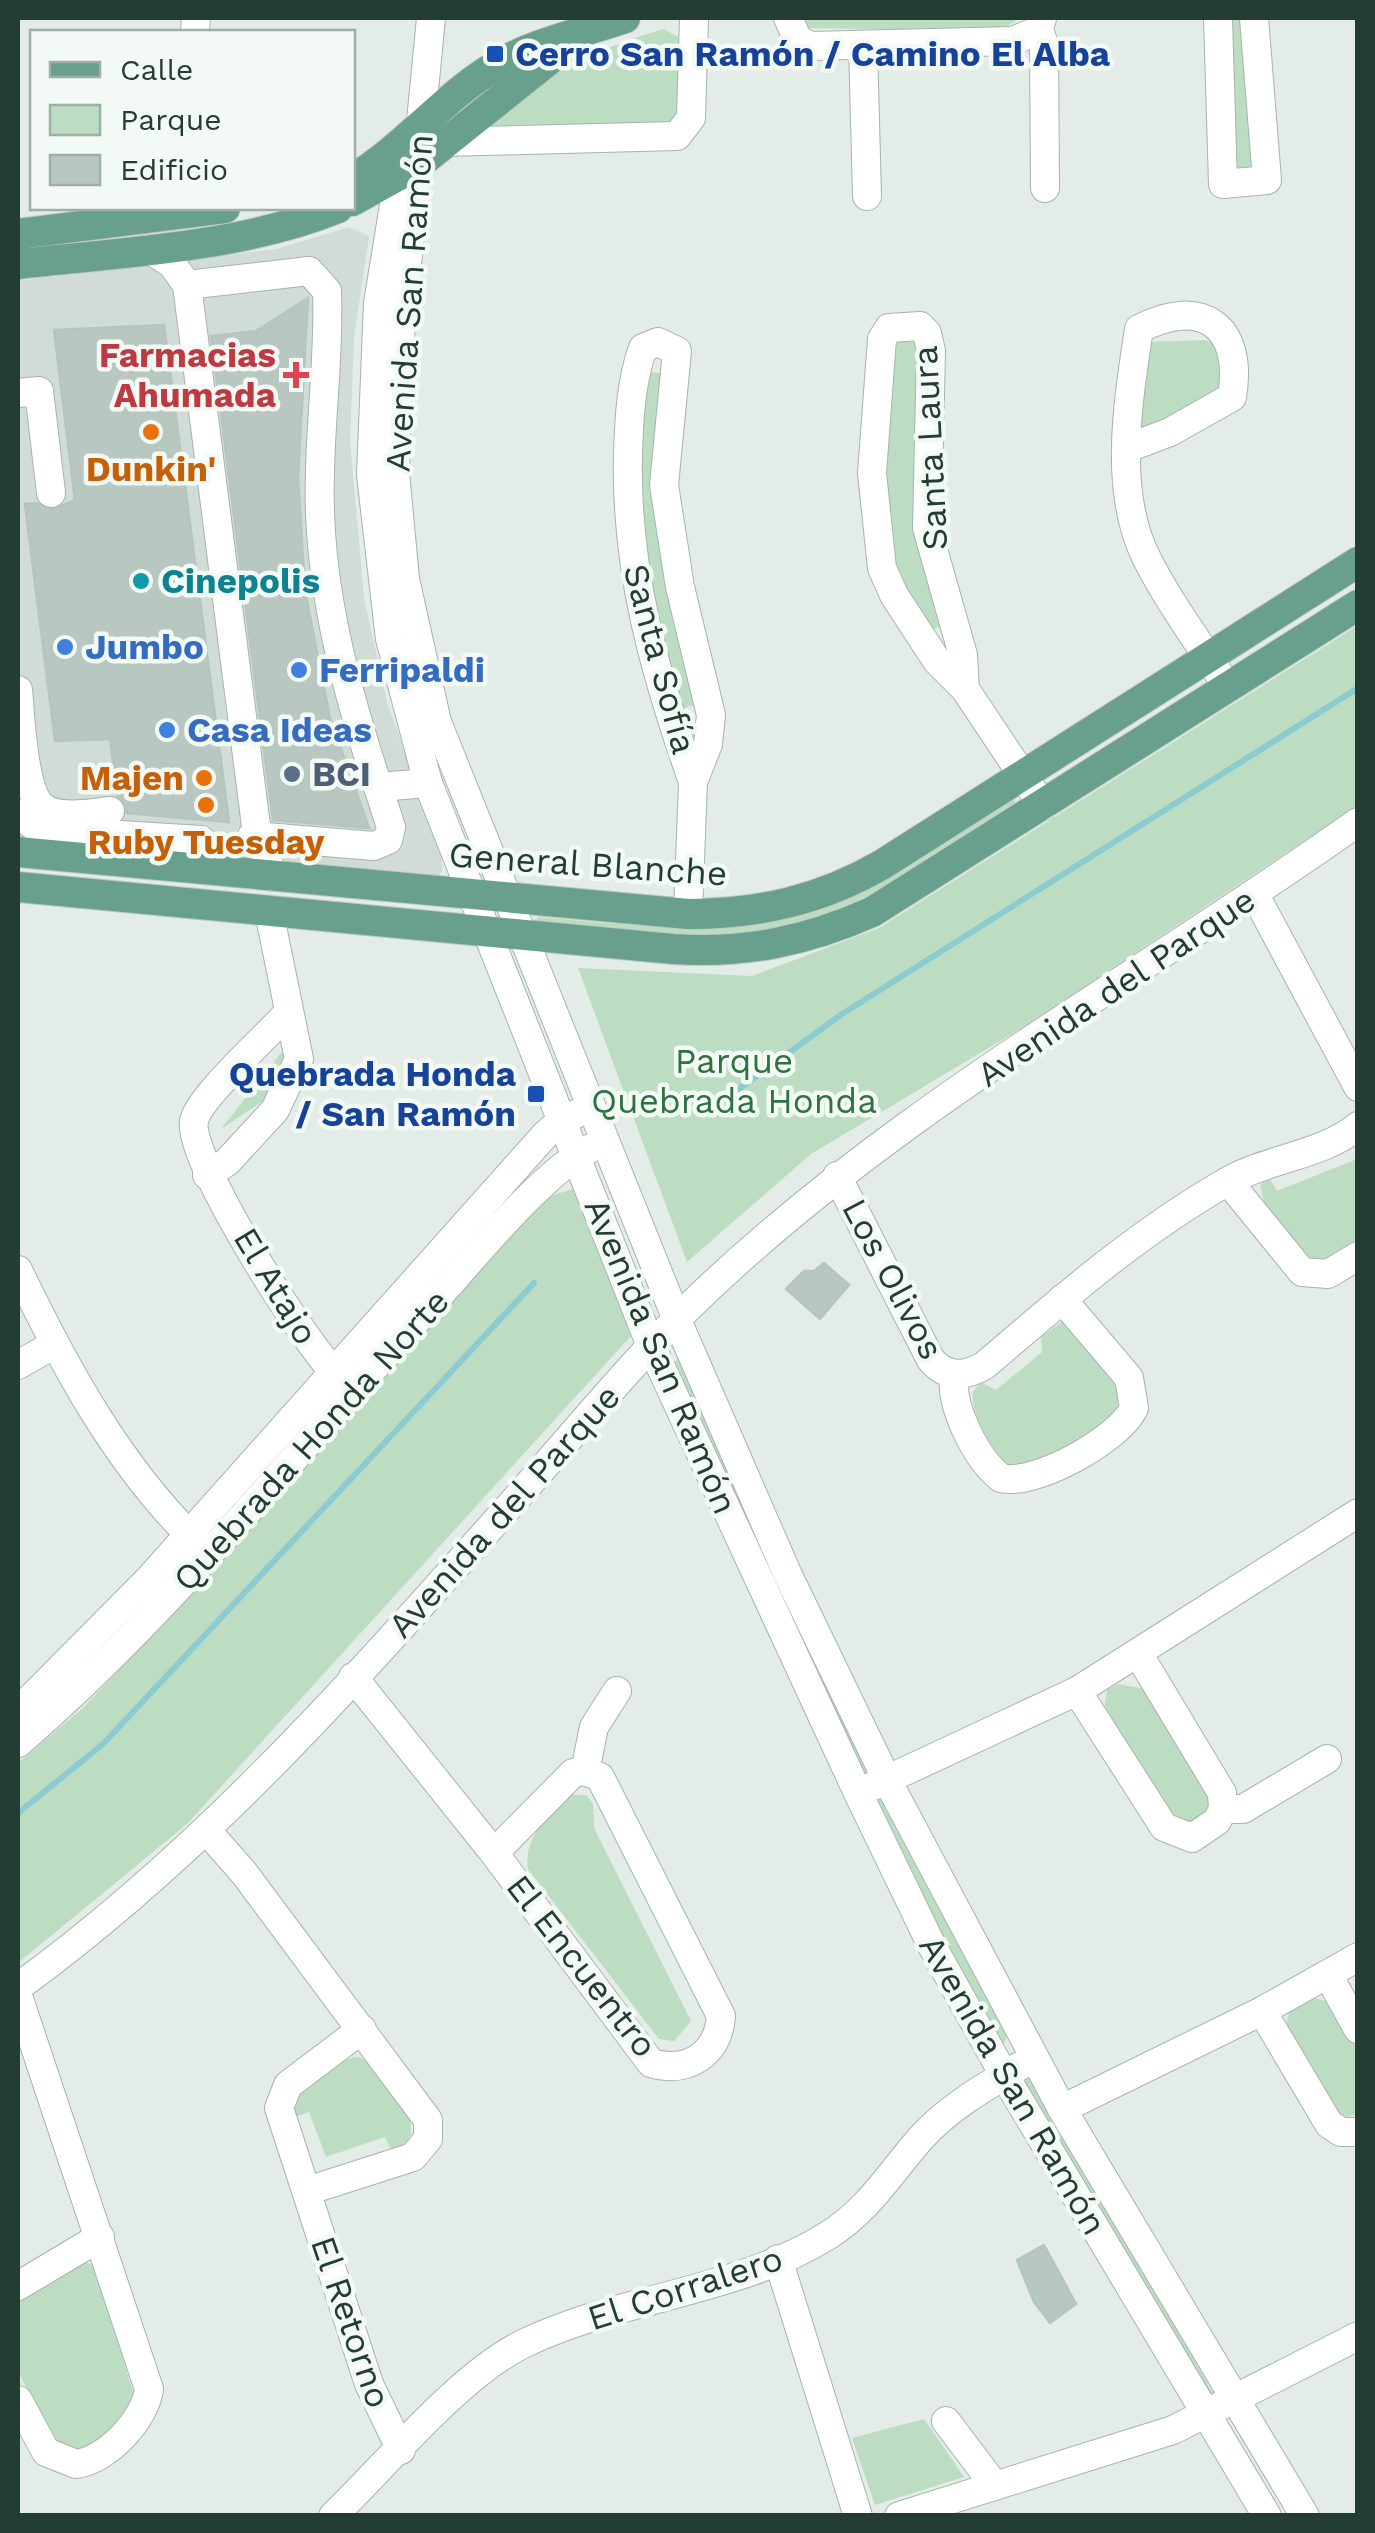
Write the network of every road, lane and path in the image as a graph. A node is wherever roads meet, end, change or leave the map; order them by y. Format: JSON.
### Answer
{"nodes":[{"id":1,"x":431,"y":18,"type":"edge"},
{"id":2,"x":626,"y":18,"type":"edge"},
{"id":3,"x":694,"y":18,"type":"edge"},
{"id":4,"x":788,"y":18,"type":"edge"},
{"id":5,"x":1218,"y":18,"type":"edge"},
{"id":6,"x":1254,"y":18,"type":"edge"},
{"id":7,"x":1040,"y":24,"type":"edge"},
{"id":8,"x":862,"y":44,"type":"junction"},
{"id":9,"x":419,"y":142,"type":"junction"},
{"id":10,"x":355,"y":177,"type":"edge"},
{"id":11,"x":1045,"y":188,"type":"dead end"},
{"id":12,"x":866,"y":196,"type":"dead end"},
{"id":13,"x":355,"y":198,"type":"edge"},
{"id":14,"x":178,"y":210,"type":"edge"},
{"id":15,"x":332,"y":210,"type":"edge"},
{"id":16,"x":18,"y":234,"type":"edge"},
{"id":17,"x":216,"y":238,"type":"junction"},
{"id":18,"x":148,"y":250,"type":"junction"},
{"id":19,"x":18,"y":264,"type":"edge"},
{"id":20,"x":282,"y":288,"type":"dead end"},
{"id":21,"x":188,"y":291,"type":"junction"},
{"id":22,"x":378,"y":303,"type":"junction"},
{"id":23,"x":328,"y":328,"type":"junction"},
{"id":24,"x":25,"y":403,"type":"edge"},
{"id":25,"x":1128,"y":448,"type":"junction"},
{"id":26,"x":51,"y":493,"type":"dead end"},
{"id":27,"x":670,"y":532,"type":"junction"},
{"id":28,"x":630,"y":536,"type":"junction"},
{"id":29,"x":1358,"y":562,"type":"edge"},
{"id":30,"x":1358,"y":606,"type":"edge"},
{"id":31,"x":1208,"y":657,"type":"junction"},
{"id":32,"x":1228,"y":688,"type":"junction"},
{"id":33,"x":966,"y":689,"type":"junction"},
{"id":34,"x":18,"y":690,"type":"edge"},
{"id":35,"x":1023,"y":776,"type":"junction"},
{"id":36,"x":694,"y":782,"type":"junction"},
{"id":37,"x":428,"y":784,"type":"junction"},
{"id":38,"x":378,"y":787,"type":"junction"},
{"id":39,"x":1043,"y":806,"type":"junction"},
{"id":40,"x":94,"y":819,"type":"junction"},
{"id":41,"x":1358,"y":822,"type":"edge"},
{"id":42,"x":330,"y":831,"type":"dead end"},
{"id":43,"x":256,"y":833,"type":"junction"},
{"id":44,"x":28,"y":837,"type":"edge"},
{"id":45,"x":201,"y":840,"type":"dead end"},
{"id":46,"x":236,"y":873,"type":"junction"},
{"id":47,"x":273,"y":877,"type":"junction"},
{"id":48,"x":18,"y":887,"type":"edge"},
{"id":49,"x":473,"y":895,"type":"junction"},
{"id":50,"x":1255,"y":895,"type":"junction"},
{"id":51,"x":511,"y":898,"type":"junction"},
{"id":52,"x":269,"y":912,"type":"junction"},
{"id":53,"x":688,"y":914,"type":"junction"},
{"id":54,"x":488,"y":933,"type":"junction"},
{"id":55,"x":526,"y":936,"type":"junction"},
{"id":56,"x":289,"y":1012,"type":"junction"},
{"id":57,"x":1358,"y":1087,"type":"edge"},
{"id":58,"x":593,"y":1106,"type":"junction"},
{"id":59,"x":562,"y":1120,"type":"junction"},
{"id":60,"x":1358,"y":1126,"type":"edge"},
{"id":61,"x":606,"y":1140,"type":"junction"},
{"id":62,"x":578,"y":1155,"type":"junction"},
{"id":63,"x":207,"y":1175,"type":"junction"},
{"id":64,"x":837,"y":1176,"type":"junction"},
{"id":65,"x":1228,"y":1181,"type":"junction"},
{"id":66,"x":1358,"y":1256,"type":"edge"},
{"id":67,"x":18,"y":1270,"type":"edge"},
{"id":68,"x":1062,"y":1299,"type":"junction"},
{"id":69,"x":677,"y":1320,"type":"junction"},
{"id":70,"x":53,"y":1344,"type":"junction"},
{"id":71,"x":652,"y":1346,"type":"junction"},
{"id":72,"x":18,"y":1365,"type":"edge"},
{"id":73,"x":954,"y":1375,"type":"junction"},
{"id":74,"x":342,"y":1380,"type":"junction"},
{"id":75,"x":1358,"y":1513,"type":"edge"},
{"id":76,"x":188,"y":1534,"type":"junction"},
{"id":77,"x":210,"y":1554,"type":"junction"},
{"id":78,"x":1139,"y":1656,"type":"junction"},
{"id":79,"x":353,"y":1678,"type":"junction"},
{"id":80,"x":617,"y":1691,"type":"dead end"},
{"id":81,"x":1078,"y":1691,"type":"junction"},
{"id":82,"x":18,"y":1710,"type":"edge"},
{"id":83,"x":18,"y":1743,"type":"edge"},
{"id":84,"x":1327,"y":1759,"type":"dead end"},
{"id":85,"x":585,"y":1771,"type":"junction"},
{"id":86,"x":887,"y":1780,"type":"junction"},
{"id":87,"x":858,"y":1793,"type":"junction"},
{"id":88,"x":1223,"y":1809,"type":"junction"},
{"id":89,"x":208,"y":1832,"type":"junction"},
{"id":90,"x":494,"y":1853,"type":"junction"},
{"id":91,"x":1358,"y":1957,"type":"edge"},
{"id":92,"x":1328,"y":1975,"type":"junction"},
{"id":93,"x":18,"y":1987,"type":"edge"},
{"id":94,"x":18,"y":1996,"type":"edge"},
{"id":95,"x":1262,"y":2010,"type":"junction"},
{"id":96,"x":1358,"y":2028,"type":"edge"},
{"id":97,"x":362,"y":2029,"type":"junction"},
{"id":98,"x":1034,"y":2058,"type":"junction"},
{"id":99,"x":1004,"y":2075,"type":"junction"},
{"id":100,"x":1062,"y":2109,"type":"junction"},
{"id":101,"x":1358,"y":2132,"type":"edge"},
{"id":102,"x":307,"y":2191,"type":"junction"},
{"id":103,"x":100,"y":2238,"type":"junction"},
{"id":104,"x":778,"y":2259,"type":"junction"},
{"id":105,"x":18,"y":2286,"type":"edge"},
{"id":106,"x":1358,"y":2336,"type":"edge"},
{"id":107,"x":1233,"y":2400,"type":"junction"},
{"id":108,"x":19,"y":2406,"type":"edge"},
{"id":109,"x":1205,"y":2414,"type":"junction"},
{"id":110,"x":946,"y":2422,"type":"dead end"},
{"id":111,"x":401,"y":2450,"type":"junction"},
{"id":112,"x":996,"y":2486,"type":"junction"},
{"id":113,"x":333,"y":2516,"type":"edge"},
{"id":114,"x":858,"y":2516,"type":"edge"},
{"id":115,"x":899,"y":2516,"type":"edge"},
{"id":116,"x":1268,"y":2516,"type":"edge"},
{"id":117,"x":1305,"y":2516,"type":"edge"}],
"edges":[{"from":1,"to":9,"type":"street","name":"Avenida San Ramón"},
{"from":2,"to":9,"type":"main road"},
{"from":3,"to":9,"type":"street"},
{"from":4,"to":8,"type":"street"},
{"from":5,"to":6,"type":"street"},
{"from":7,"to":8,"type":"street"},
{"from":7,"to":11,"type":"street"},
{"from":8,"to":12,"type":"street"},
{"from":9,"to":10,"type":"main road"},
{"from":9,"to":13,"type":"main road"},
{"from":9,"to":22,"type":"street","name":"Avenida San Ramón"},
{"from":9,"to":51,"type":"street","name":"Avenida San Ramón"},
{"from":14,"to":16,"type":"main road"},
{"from":15,"to":17,"type":"main road"},
{"from":17,"to":18,"type":"main road"},
{"from":17,"to":21,"type":"street"},
{"from":18,"to":19,"type":"main road"},
{"from":18,"to":21,"type":"street"},
{"from":20,"to":21,"type":"street"},
{"from":21,"to":23,"type":"street"},
{"from":21,"to":43,"type":"street"},
{"from":22,"to":23,"type":"street"},
{"from":22,"to":37,"type":"street","name":"Avenida San Ramón"},
{"from":23,"to":38,"type":"street"},
{"from":24,"to":26,"type":"street"},
{"from":25,"to":25,"type":"street"},
{"from":25,"to":31,"type":"street"},
{"from":27,"to":28,"type":"street","name":"Santa Sofía"},
{"from":27,"to":28,"type":"street","name":"Santa Sofía"},
{"from":27,"to":36,"type":"street","name":"Santa Sofía"},
{"from":28,"to":36,"type":"street","name":"Santa Sofía"},
{"from":29,"to":31,"type":"main road","name":"General Blanche"},
{"from":30,"to":32,"type":"main road"},
{"from":31,"to":32,"type":"street"},
{"from":31,"to":35,"type":"main road","name":"General Blanche"},
{"from":32,"to":39,"type":"main road"},
{"from":33,"to":33,"type":"street","name":"Santa Laura"},
{"from":33,"to":35,"type":"street","name":"Santa Laura"},
{"from":34,"to":40,"type":"street"},
{"from":35,"to":39,"type":"street","name":"Santa Laura"},
{"from":35,"to":53,"type":"main road","name":"General Blanche"},
{"from":36,"to":53,"type":"street","name":"Santa Sofía"},
{"from":37,"to":38,"type":"street"},
{"from":37,"to":49,"type":"street","name":"Avenida San Ramón"},
{"from":38,"to":43,"type":"street"},
{"from":39,"to":55,"type":"main road"},
{"from":40,"to":44,"type":"street"},
{"from":40,"to":45,"type":"street"},
{"from":41,"to":50,"type":"street","name":"Avenida del Parque"},
{"from":42,"to":43,"type":"street"},
{"from":43,"to":46,"type":"street"},
{"from":43,"to":47,"type":"street"},
{"from":44,"to":46,"type":"main road","name":"General Blanche"},
{"from":46,"to":47,"type":"main road","name":"General Blanche"},
{"from":47,"to":49,"type":"main road","name":"General Blanche"},
{"from":48,"to":52,"type":"main road"},
{"from":49,"to":51,"type":"main road","name":"General Blanche"},
{"from":49,"to":54,"type":"street","name":"Avenida San Ramón"},
{"from":50,"to":57,"type":"street"},
{"from":50,"to":64,"type":"street","name":"Avenida del Parque"},
{"from":51,"to":53,"type":"main road","name":"General Blanche"},
{"from":51,"to":55,"type":"street","name":"Avenida San Ramón"},
{"from":52,"to":54,"type":"main road"},
{"from":52,"to":56,"type":"street"},
{"from":54,"to":55,"type":"main road"},
{"from":54,"to":59,"type":"street","name":"Avenida San Ramón"},
{"from":55,"to":58,"type":"street","name":"Avenida San Ramón"},
{"from":56,"to":63,"type":"street"},
{"from":56,"to":63,"type":"street","name":"El Atajo"},
{"from":58,"to":59,"type":"street","name":"Quebrada Honda Norte"},
{"from":58,"to":61,"type":"street","name":"Avenida San Ramón"},
{"from":59,"to":62,"type":"street","name":"Avenida San Ramón"},
{"from":59,"to":74,"type":"street","name":"Quebrada Honda Norte"},
{"from":60,"to":65,"type":"street","name":"Los Olivos"},
{"from":61,"to":62,"type":"street","name":"Quebrada Honda Norte"},
{"from":61,"to":69,"type":"street","name":"Avenida San Ramón"},
{"from":62,"to":71,"type":"street","name":"Avenida San Ramón"},
{"from":62,"to":74,"type":"street","name":"Quebrada Honda Norte"},
{"from":63,"to":74,"type":"street","name":"El Atajo"},
{"from":64,"to":69,"type":"street","name":"Avenida del Parque"},
{"from":64,"to":73,"type":"street","name":"Los Olivos"},
{"from":65,"to":66,"type":"street"},
{"from":65,"to":68,"type":"street","name":"Los Olivos"},
{"from":67,"to":70,"type":"street"},
{"from":68,"to":73,"type":"street","name":"Los Olivos"},
{"from":68,"to":73,"type":"street","name":"Los Olivos"},
{"from":69,"to":71,"type":"street","name":"Avenida del Parque"},
{"from":69,"to":86,"type":"street","name":"Avenida San Ramón"},
{"from":70,"to":72,"type":"street"},
{"from":70,"to":76,"type":"street"},
{"from":71,"to":79,"type":"street","name":"Avenida del Parque"},
{"from":71,"to":87,"type":"street","name":"Avenida San Ramón"},
{"from":74,"to":76,"type":"street","name":"Quebrada Honda Norte"},
{"from":74,"to":77,"type":"street","name":"Quebrada Honda Norte"},
{"from":75,"to":78,"type":"street"},
{"from":76,"to":77,"type":"street"},
{"from":76,"to":82,"type":"street","name":"Quebrada Honda Norte"},
{"from":77,"to":83,"type":"street","name":"Quebrada Honda Norte"},
{"from":78,"to":81,"type":"street"},
{"from":78,"to":88,"type":"street"},
{"from":79,"to":89,"type":"street","name":"Avenida del Parque"},
{"from":79,"to":90,"type":"street","name":"El Encuentro"},
{"from":80,"to":85,"type":"street"},
{"from":81,"to":86,"type":"street"},
{"from":81,"to":88,"type":"street"},
{"from":84,"to":88,"type":"street"},
{"from":85,"to":90,"type":"street","name":"El Encuentro"},
{"from":85,"to":90,"type":"street","name":"El Encuentro"},
{"from":86,"to":87,"type":"street"},
{"from":86,"to":98,"type":"street","name":"Avenida San Ramón"},
{"from":87,"to":99,"type":"street","name":"Avenida San Ramón"},
{"from":89,"to":93,"type":"street","name":"Avenida del Parque"},
{"from":89,"to":97,"type":"street","name":"El Retorno"},
{"from":91,"to":92,"type":"street"},
{"from":92,"to":95,"type":"street"},
{"from":92,"to":96,"type":"street"},
{"from":94,"to":103,"type":"street"},
{"from":95,"to":100,"type":"street"},
{"from":95,"to":101,"type":"street"},
{"from":97,"to":102,"type":"street","name":"El Retorno"},
{"from":97,"to":102,"type":"street","name":"El Retorno"},
{"from":98,"to":99,"type":"street","name":"El Corralero"},
{"from":98,"to":100,"type":"street","name":"Avenida San Ramón"},
{"from":99,"to":104,"type":"street","name":"El Corralero"},
{"from":99,"to":109,"type":"street","name":"Avenida San Ramón"},
{"from":100,"to":107,"type":"street","name":"Avenida San Ramón"},
{"from":102,"to":111,"type":"street","name":"El Retorno"},
{"from":103,"to":105,"type":"street"},
{"from":103,"to":108,"type":"street"},
{"from":104,"to":111,"type":"street","name":"El Corralero"},
{"from":104,"to":114,"type":"street"},
{"from":106,"to":107,"type":"street"},
{"from":107,"to":109,"type":"street"},
{"from":107,"to":117,"type":"street","name":"Avenida San Ramón"},
{"from":109,"to":112,"type":"street"},
{"from":109,"to":116,"type":"street","name":"Avenida San Ramón"},
{"from":110,"to":112,"type":"street"},
{"from":111,"to":113,"type":"street","name":"El Corralero"},
{"from":112,"to":115,"type":"street"}]}
